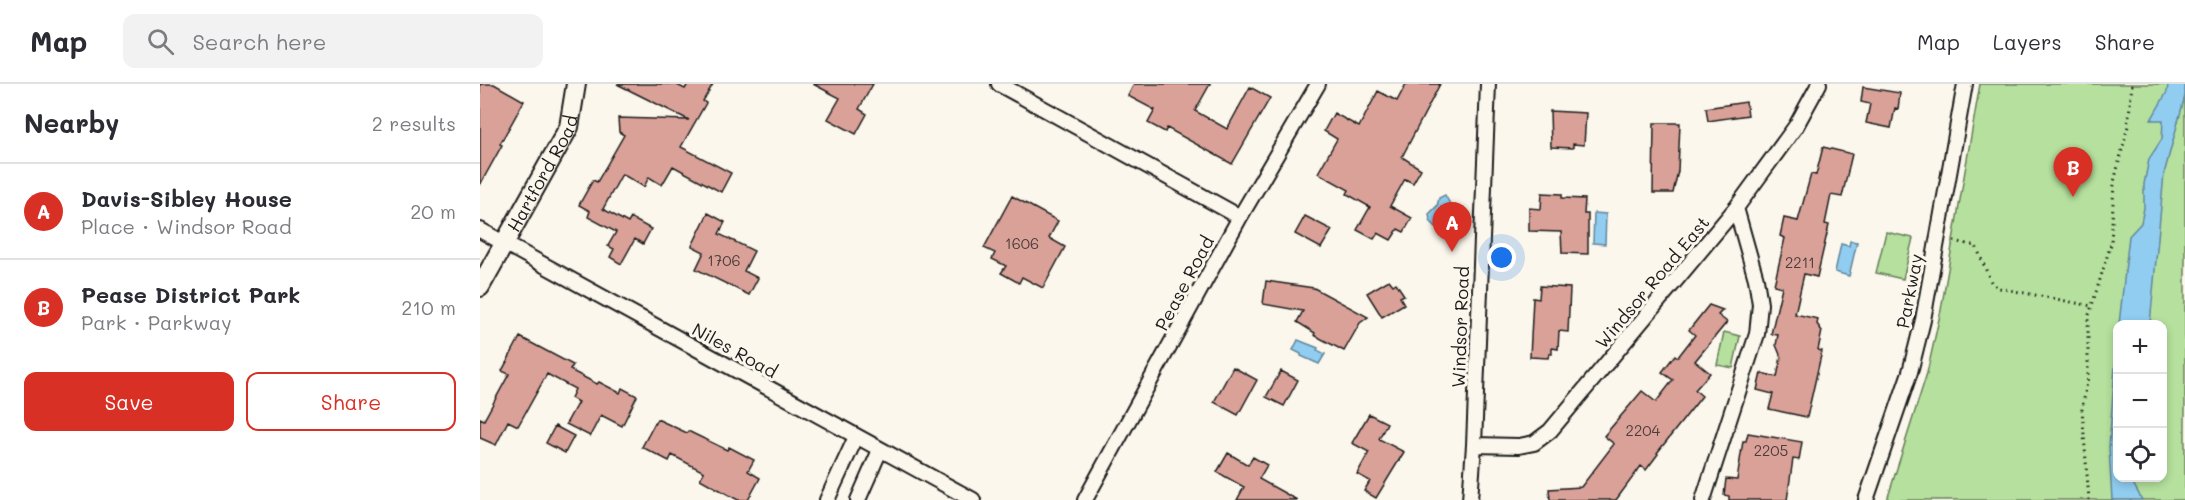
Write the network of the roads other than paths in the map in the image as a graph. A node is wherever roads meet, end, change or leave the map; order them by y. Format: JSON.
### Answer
{"nodes":[{"id":1,"x":576,"y":84,"type":"edge"},
{"id":2,"x":999,"y":84,"type":"edge"},
{"id":3,"x":1318,"y":84,"type":"edge"},
{"id":4,"x":1488,"y":84,"type":"edge"},
{"id":5,"x":1819,"y":84,"type":"edge"},
{"id":6,"x":1965,"y":84,"type":"edge"},
{"id":7,"x":1736,"y":208,"type":"junction"},
{"id":8,"x":1240,"y":217,"type":"junction"},
{"id":9,"x":480,"y":230,"type":"edge"},
{"id":10,"x":505,"y":244,"type":"junction"},
{"id":11,"x":480,"y":287,"type":"edge"},
{"id":12,"x":856,"y":437,"type":"junction"},
{"id":13,"x":1474,"y":445,"type":"junction"},
{"id":14,"x":880,"y":450,"type":"junction"},
{"id":15,"x":827,"y":500,"type":"edge"},
{"id":16,"x":858,"y":500,"type":"edge"},
{"id":17,"x":973,"y":500,"type":"edge"},
{"id":18,"x":1085,"y":500,"type":"edge"},
{"id":19,"x":1470,"y":500,"type":"edge"},
{"id":20,"x":1703,"y":500,"type":"edge"},
{"id":21,"x":1866,"y":500,"type":"edge"}],
"edges":[{"from":1,"to":10,"type":"street","name":"Hartford Road"},
{"from":2,"to":8,"type":"street"},
{"from":3,"to":8,"type":"street","name":"Pease Road"},
{"from":4,"to":13,"type":"street","name":"Windsor Road"},
{"from":5,"to":7,"type":"street","name":"Windsor Road East"},
{"from":6,"to":21,"type":"street","name":"Parkway"},
{"from":7,"to":13,"type":"street","name":"Windsor Road East"},
{"from":7,"to":20,"type":"street"},
{"from":8,"to":18,"type":"street","name":"Pease Road"},
{"from":9,"to":10,"type":"street","name":"Niles Road"},
{"from":10,"to":11,"type":"street","name":"Hartford Road"},
{"from":10,"to":12,"type":"street","name":"Niles Road"},
{"from":12,"to":14,"type":"street","name":"Niles Road"},
{"from":12,"to":15,"type":"street"},
{"from":13,"to":19,"type":"street","name":"Windsor Road"},
{"from":14,"to":16,"type":"street"},
{"from":14,"to":17,"type":"street","name":"Niles Road"}]}
